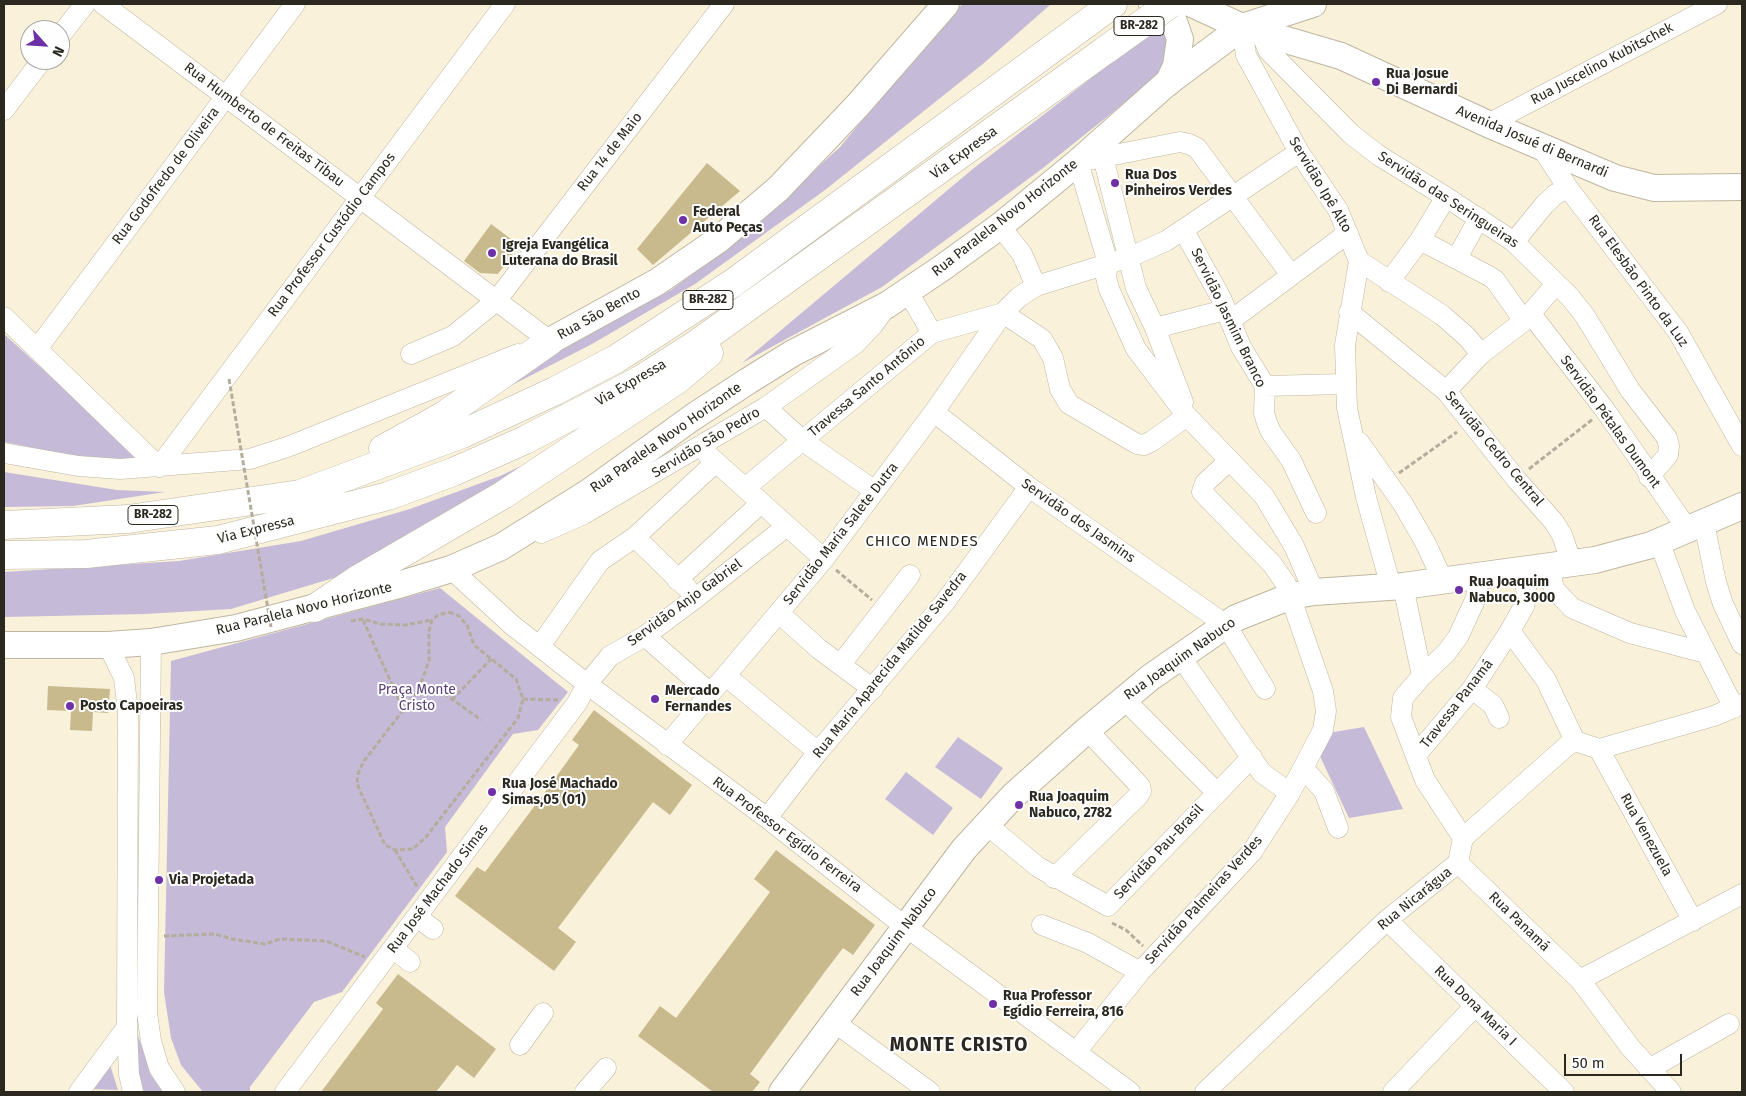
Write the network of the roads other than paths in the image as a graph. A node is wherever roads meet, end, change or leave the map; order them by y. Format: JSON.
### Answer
{"nodes":[{"id":1,"x":85,"y":4,"type":"edge"},
{"id":2,"x":103,"y":4,"type":"edge"},
{"id":3,"x":295,"y":4,"type":"edge"},
{"id":4,"x":505,"y":4,"type":"edge"},
{"id":5,"x":724,"y":4,"type":"edge"},
{"id":6,"x":946,"y":4,"type":"edge"},
{"id":7,"x":1113,"y":4,"type":"edge"},
{"id":8,"x":1152,"y":4,"type":"edge"},
{"id":9,"x":1170,"y":4,"type":"edge"},
{"id":10,"x":1192,"y":4,"type":"edge"},
{"id":11,"x":1330,"y":4,"type":"edge"},
{"id":12,"x":1717,"y":4,"type":"edge"},
{"id":13,"x":1297,"y":12,"type":"edge"},
{"id":14,"x":1250,"y":21,"type":"edge"},
{"id":15,"x":70,"y":23,"type":"edge"},
{"id":16,"x":1341,"y":56,"type":"junction"},
{"id":17,"x":34,"y":70,"type":"edge"},
{"id":18,"x":1168,"y":84,"type":"junction"},
{"id":19,"x":226,"y":96,"type":"junction"},
{"id":20,"x":4,"y":110,"type":"edge"},
{"id":21,"x":1488,"y":124,"type":"junction"},
{"id":22,"x":1541,"y":147,"type":"junction"},
{"id":23,"x":1299,"y":152,"type":"junction"},
{"id":24,"x":1094,"y":154,"type":"junction"},
{"id":25,"x":1739,"y":184,"type":"edge"},
{"id":26,"x":1568,"y":188,"type":"junction"},
{"id":27,"x":1446,"y":196,"type":"junction"},
{"id":28,"x":360,"y":198,"type":"junction"},
{"id":29,"x":1233,"y":198,"type":"junction"},
{"id":30,"x":1479,"y":218,"type":"junction"},
{"id":31,"x":1000,"y":226,"type":"junction"},
{"id":32,"x":1184,"y":230,"type":"junction"},
{"id":33,"x":1348,"y":232,"type":"junction"},
{"id":34,"x":1420,"y":240,"type":"junction"},
{"id":35,"x":1514,"y":242,"type":"junction"},
{"id":36,"x":1130,"y":257,"type":"junction"},
{"id":37,"x":1457,"y":258,"type":"junction"},
{"id":38,"x":1358,"y":261,"type":"junction"},
{"id":39,"x":1108,"y":263,"type":"junction"},
{"id":40,"x":1291,"y":275,"type":"junction"},
{"id":41,"x":1389,"y":282,"type":"junction"},
{"id":42,"x":1556,"y":284,"type":"junction"},
{"id":43,"x":1036,"y":286,"type":"junction"},
{"id":44,"x":763,"y":298,"type":"junction"},
{"id":45,"x":898,"y":298,"type":"junction"},
{"id":46,"x":496,"y":301,"type":"junction"},
{"id":47,"x":1349,"y":312,"type":"junction"},
{"id":48,"x":1003,"y":313,"type":"junction"},
{"id":49,"x":1227,"y":315,"type":"junction"},
{"id":50,"x":4,"y":317,"type":"edge"},
{"id":51,"x":1527,"y":317,"type":"junction"},
{"id":52,"x":1155,"y":328,"type":"junction"},
{"id":53,"x":932,"y":333,"type":"junction"},
{"id":54,"x":550,"y":341,"type":"junction"},
{"id":55,"x":37,"y":349,"type":"junction"},
{"id":56,"x":411,"y":354,"type":"dead end"},
{"id":57,"x":1481,"y":354,"type":"junction"},
{"id":58,"x":1344,"y":384,"type":"junction"},
{"id":59,"x":1265,"y":386,"type":"junction"},
{"id":60,"x":1446,"y":390,"type":"junction"},
{"id":61,"x":766,"y":407,"type":"junction"},
{"id":62,"x":934,"y":412,"type":"junction"},
{"id":63,"x":1187,"y":416,"type":"junction"},
{"id":64,"x":1351,"y":432,"type":"junction"},
{"id":65,"x":803,"y":441,"type":"junction"},
{"id":66,"x":1742,"y":446,"type":"edge"},
{"id":67,"x":699,"y":448,"type":"junction"},
{"id":68,"x":4,"y":453,"type":"edge"},
{"id":69,"x":1230,"y":460,"type":"junction"},
{"id":70,"x":716,"y":462,"type":"junction"},
{"id":71,"x":159,"y":466,"type":"junction"},
{"id":72,"x":1649,"y":477,"type":"junction"},
{"id":73,"x":1029,"y":487,"type":"junction"},
{"id":74,"x":745,"y":488,"type":"junction"},
{"id":75,"x":875,"y":491,"type":"junction"},
{"id":76,"x":300,"y":494,"type":"junction"},
{"id":77,"x":761,"y":502,"type":"junction"},
{"id":78,"x":1742,"y":506,"type":"edge"},
{"id":79,"x":1316,"y":513,"type":"dead end"},
{"id":80,"x":4,"y":525,"type":"edge"},
{"id":81,"x":786,"y":526,"type":"junction"},
{"id":82,"x":1696,"y":527,"type":"junction"},
{"id":83,"x":635,"y":537,"type":"junction"},
{"id":84,"x":1659,"y":541,"type":"junction"},
{"id":85,"x":501,"y":547,"type":"junction"},
{"id":86,"x":4,"y":555,"type":"edge"},
{"id":87,"x":824,"y":559,"type":"junction"},
{"id":88,"x":1561,"y":565,"type":"junction"},
{"id":89,"x":451,"y":569,"type":"junction"},
{"id":90,"x":1523,"y":570,"type":"junction"},
{"id":91,"x":910,"y":575,"type":"dead end"},
{"id":92,"x":1479,"y":576,"type":"junction"},
{"id":93,"x":677,"y":580,"type":"junction"},
{"id":94,"x":1443,"y":581,"type":"junction"},
{"id":95,"x":1397,"y":586,"type":"junction"},
{"id":96,"x":1303,"y":594,"type":"junction"},
{"id":97,"x":698,"y":597,"type":"junction"},
{"id":98,"x":315,"y":608,"type":"junction"},
{"id":99,"x":779,"y":613,"type":"junction"},
{"id":100,"x":1226,"y":625,"type":"junction"},
{"id":101,"x":1510,"y":631,"type":"junction"},
{"id":102,"x":644,"y":636,"type":"junction"},
{"id":103,"x":151,"y":642,"type":"junction"},
{"id":104,"x":1742,"y":644,"type":"edge"},
{"id":105,"x":4,"y":645,"type":"edge"},
{"id":106,"x":108,"y":645,"type":"junction"},
{"id":107,"x":540,"y":646,"type":"junction"},
{"id":108,"x":1706,"y":653,"type":"junction"},
{"id":109,"x":1180,"y":656,"type":"junction"},
{"id":110,"x":841,"y":664,"type":"junction"},
{"id":111,"x":726,"y":676,"type":"junction"},
{"id":112,"x":1422,"y":676,"type":"junction"},
{"id":113,"x":587,"y":684,"type":"junction"},
{"id":114,"x":1265,"y":689,"type":"dead end"},
{"id":115,"x":1472,"y":689,"type":"junction"},
{"id":116,"x":873,"y":690,"type":"junction"},
{"id":117,"x":710,"y":693,"type":"junction"},
{"id":118,"x":1124,"y":698,"type":"junction"},
{"id":119,"x":1738,"y":706,"type":"edge"},
{"id":120,"x":128,"y":712,"type":"junction"},
{"id":121,"x":150,"y":712,"type":"junction"},
{"id":122,"x":1499,"y":718,"type":"dead end"},
{"id":123,"x":1087,"y":730,"type":"junction"},
{"id":124,"x":1575,"y":741,"type":"junction"},
{"id":125,"x":668,"y":745,"type":"junction"},
{"id":126,"x":1599,"y":749,"type":"junction"},
{"id":127,"x":818,"y":752,"type":"junction"},
{"id":128,"x":1416,"y":755,"type":"junction"},
{"id":129,"x":1252,"y":757,"type":"junction"},
{"id":130,"x":1304,"y":769,"type":"junction"},
{"id":131,"x":1216,"y":792,"type":"junction"},
{"id":132,"x":1290,"y":793,"type":"junction"},
{"id":133,"x":767,"y":818,"type":"junction"},
{"id":134,"x":986,"y":824,"type":"junction"},
{"id":135,"x":1338,"y":828,"type":"dead end"},
{"id":136,"x":1463,"y":838,"type":"junction"},
{"id":137,"x":1458,"y":863,"type":"junction"},
{"id":138,"x":1054,"y":878,"type":"junction"},
{"id":139,"x":1742,"y":894,"type":"edge"},
{"id":140,"x":422,"y":909,"type":"junction"},
{"id":141,"x":1387,"y":920,"type":"junction"},
{"id":142,"x":1693,"y":920,"type":"junction"},
{"id":143,"x":1042,"y":925,"type":"dead end"},
{"id":144,"x":906,"y":926,"type":"junction"},
{"id":145,"x":433,"y":929,"type":"dead end"},
{"id":146,"x":387,"y":956,"type":"junction"},
{"id":147,"x":410,"y":962,"type":"dead end"},
{"id":148,"x":1140,"y":972,"type":"junction"},
{"id":149,"x":1580,"y":980,"type":"junction"},
{"id":150,"x":1475,"y":1006,"type":"junction"},
{"id":151,"x":543,"y":1013,"type":"dead end"},
{"id":152,"x":834,"y":1022,"type":"junction"},
{"id":153,"x":1729,"y":1024,"type":"dead end"},
{"id":154,"x":127,"y":1028,"type":"junction"},
{"id":155,"x":520,"y":1045,"type":"dead end"},
{"id":156,"x":1076,"y":1052,"type":"junction"},
{"id":157,"x":606,"y":1068,"type":"dead end"},
{"id":158,"x":1649,"y":1069,"type":"junction"},
{"id":159,"x":79,"y":1092,"type":"edge"},
{"id":160,"x":133,"y":1092,"type":"edge"},
{"id":161,"x":175,"y":1092,"type":"edge"},
{"id":162,"x":285,"y":1092,"type":"edge"},
{"id":163,"x":585,"y":1092,"type":"edge"},
{"id":164,"x":782,"y":1092,"type":"edge"},
{"id":165,"x":930,"y":1092,"type":"edge"},
{"id":166,"x":1130,"y":1092,"type":"edge"},
{"id":167,"x":1205,"y":1092,"type":"edge"},
{"id":168,"x":1393,"y":1092,"type":"edge"},
{"id":169,"x":1564,"y":1092,"type":"edge"},
{"id":170,"x":1671,"y":1092,"type":"edge"}],
"edges":[{"from":1,"to":15,"type":"street"},
{"from":2,"to":19,"type":"street","name":"Rua Humberto de Freitas Tibau"},
{"from":3,"to":19,"type":"street","name":"Rua Godofredo de Oliveira"},
{"from":4,"to":28,"type":"street","name":"Rua Professor Custódio Campos"},
{"from":5,"to":46,"type":"street","name":"Rua 14 de Maio"},
{"from":6,"to":54,"type":"main road","name":"Rua São Bento"},
{"from":7,"to":76,"type":"highway","name":"Via Expressa","number":"BR-282"},
{"from":8,"to":18,"type":"main road"},
{"from":9,"to":44,"type":"highway","name":"Via Expressa","number":"BR-282","bridge":true},
{"from":10,"to":14,"type":"main road","name":"Avenida Josué di Bernardi"},
{"from":11,"to":13,"type":"main road"},
{"from":12,"to":21,"type":"street","name":"Rua Juscelino Kubitschek"},
{"from":13,"to":14,"type":"main road"},
{"from":13,"to":16,"type":"main road","name":"Avenida Josué di Bernardi"},
{"from":14,"to":16,"type":"main road","name":"Avenida Josué di Bernardi"},
{"from":14,"to":18,"type":"main road","name":"Rua Paralela Novo Horizonte"},
{"from":14,"to":23,"type":"street","name":"Servidão Ipê Alto"},
{"from":14,"to":27,"type":"street","name":"Servidão das Seringueiras"},
{"from":16,"to":21,"type":"main road","name":"Avenida Josué di Bernardi"},
{"from":17,"to":20,"type":"street"},
{"from":18,"to":24,"type":"main road","name":"Rua Paralela Novo Horizonte"},
{"from":19,"to":28,"type":"street","name":"Rua Humberto de Freitas Tibau"},
{"from":19,"to":55,"type":"street","name":"Rua Godofredo de Oliveira"},
{"from":21,"to":22,"type":"main road","name":"Avenida Josué di Bernardi"},
{"from":22,"to":25,"type":"main road","name":"Avenida Josué di Bernardi"},
{"from":22,"to":26,"type":"street","name":"Rua Elesbão Pinto da Luz"},
{"from":23,"to":29,"type":"street","name":"Servidão Maria Salete Dutra"},
{"from":23,"to":33,"type":"street","name":"Servidão Ipê Alto"},
{"from":24,"to":29,"type":"street"},
{"from":24,"to":31,"type":"main road","name":"Rua Paralela Novo Horizonte"},
{"from":24,"to":36,"type":"street"},
{"from":24,"to":39,"type":"street"},
{"from":26,"to":35,"type":"street"},
{"from":26,"to":66,"type":"street","name":"Rua Elesbão Pinto da Luz"},
{"from":27,"to":30,"type":"street","name":"Servidão das Seringueiras"},
{"from":27,"to":34,"type":"street"},
{"from":28,"to":46,"type":"street","name":"Rua Humberto de Freitas Tibau"},
{"from":28,"to":71,"type":"street","name":"Rua Professor Custódio Campos"},
{"from":29,"to":32,"type":"street","name":"Servidão Maria Salete Dutra"},
{"from":29,"to":40,"type":"street"},
{"from":30,"to":35,"type":"street","name":"Servidão das Seringueiras"},
{"from":30,"to":37,"type":"street"},
{"from":31,"to":43,"type":"street"},
{"from":31,"to":45,"type":"main road","name":"Rua Paralela Novo Horizonte"},
{"from":32,"to":36,"type":"street","name":"Servidão Maria Salete Dutra"},
{"from":32,"to":49,"type":"street","name":"Servidão Jasmim Branco"},
{"from":33,"to":38,"type":"street","name":"Servidão Ipê Alto"},
{"from":33,"to":40,"type":"street"},
{"from":34,"to":37,"type":"street","name":"Servidão Pétalas Dumont"},
{"from":34,"to":41,"type":"street"},
{"from":35,"to":42,"type":"street","name":"Servidão das Seringueiras"},
{"from":36,"to":39,"type":"street","name":"Servidão Maria Salete Dutra"},
{"from":36,"to":52,"type":"street"},
{"from":37,"to":51,"type":"street","name":"Servidão Pétalas Dumont"},
{"from":38,"to":41,"type":"street"},
{"from":38,"to":47,"type":"street","name":"Servidão Ipê Alto"},
{"from":39,"to":43,"type":"street","name":"Servidão Maria Salete Dutra"},
{"from":39,"to":63,"type":"street"},
{"from":40,"to":49,"type":"street"},
{"from":41,"to":57,"type":"street"},
{"from":42,"to":51,"type":"street"},
{"from":42,"to":72,"type":"street","name":"Servidão das Seringueiras"},
{"from":43,"to":48,"type":"street","name":"Servidão Maria Salete Dutra"},
{"from":44,"to":86,"type":"highway","name":"Via Expressa","number":"BR-282"},
{"from":44,"to":98,"type":"highway"},
{"from":45,"to":53,"type":"street"},
{"from":45,"to":61,"type":"street","name":"Servidão São Pedro"},
{"from":45,"to":85,"type":"main road","name":"Rua Paralela Novo Horizonte"},
{"from":46,"to":54,"type":"street","name":"Rua Humberto de Freitas Tibau"},
{"from":46,"to":56,"type":"street","name":"Rua 14 de Maio"},
{"from":47,"to":58,"type":"street","name":"Servidão Ipê Alto"},
{"from":47,"to":60,"type":"street","name":"Servidão Cedro Central"},
{"from":48,"to":53,"type":"street","name":"Travessa Santo Antônio"},
{"from":48,"to":62,"type":"street","name":"Servidão Maria Salete Dutra"},
{"from":48,"to":63,"type":"street"},
{"from":49,"to":52,"type":"street"},
{"from":49,"to":59,"type":"street","name":"Servidão Jasmim Branco"},
{"from":50,"to":55,"type":"street"},
{"from":51,"to":57,"type":"street"},
{"from":51,"to":72,"type":"street","name":"Servidão Pétalas Dumont"},
{"from":52,"to":63,"type":"street"},
{"from":53,"to":65,"type":"street","name":"Travessa Santo Antônio"},
{"from":54,"to":71,"type":"street","name":"Rua São Bento"},
{"from":54,"to":76,"type":"highway"},
{"from":55,"to":71,"type":"street"},
{"from":57,"to":60,"type":"street"},
{"from":58,"to":59,"type":"street"},
{"from":58,"to":64,"type":"street","name":"Servidão Ipê Alto"},
{"from":59,"to":79,"type":"street","name":"Servidão Jasmim Branco"},
{"from":60,"to":88,"type":"street","name":"Servidão Cedro Central"},
{"from":61,"to":65,"type":"street"},
{"from":61,"to":67,"type":"street","name":"Servidão São Pedro"},
{"from":62,"to":73,"type":"street","name":"Servidão dos Jasmins"},
{"from":62,"to":75,"type":"street","name":"Servidão Maria Salete Dutra"},
{"from":63,"to":69,"type":"street"},
{"from":64,"to":94,"type":"street"},
{"from":64,"to":95,"type":"street","name":"Servidão Ipê Alto"},
{"from":65,"to":74,"type":"street","name":"Travessa Santo Antônio"},
{"from":65,"to":75,"type":"street"},
{"from":67,"to":70,"type":"street"},
{"from":67,"to":85,"type":"street","name":"Servidão São Pedro"},
{"from":68,"to":71,"type":"street","name":"Rua São Bento"},
{"from":69,"to":96,"type":"street"},
{"from":69,"to":96,"type":"street"},
{"from":70,"to":74,"type":"street"},
{"from":70,"to":83,"type":"street","name":"Servidão São Pedro"},
{"from":72,"to":82,"type":"street","name":"Servidão Pétalas Dumont"},
{"from":73,"to":100,"type":"street","name":"Servidão dos Jasmins"},
{"from":73,"to":116,"type":"street","name":"Rua Maria Aparecida Matilde Savedra"},
{"from":74,"to":77,"type":"street"},
{"from":75,"to":87,"type":"street","name":"Servidão Maria Salete Dutra"},
{"from":76,"to":80,"type":"highway","name":"Via Expressa","number":"BR-282"},
{"from":77,"to":81,"type":"street"},
{"from":77,"to":93,"type":"street"},
{"from":78,"to":82,"type":"main road","name":"Rua Joaquim Nabuco"},
{"from":81,"to":87,"type":"street"},
{"from":81,"to":97,"type":"street","name":"Servidão Anjo Gabriel"},
{"from":82,"to":84,"type":"main road","name":"Rua Joaquim Nabuco"},
{"from":82,"to":104,"type":"street"},
{"from":83,"to":93,"type":"street"},
{"from":83,"to":107,"type":"street","name":"Servidão São Pedro"},
{"from":84,"to":88,"type":"main road","name":"Rua Joaquim Nabuco"},
{"from":84,"to":108,"type":"street"},
{"from":85,"to":89,"type":"main road","name":"Rua Paralela Novo Horizonte"},
{"from":87,"to":99,"type":"street","name":"Servidão Maria Salete Dutra"},
{"from":88,"to":90,"type":"main road","name":"Rua Joaquim Nabuco"},
{"from":88,"to":108,"type":"street","name":"Servidão Cedro Central"},
{"from":89,"to":98,"type":"main road","name":"Rua Paralela Novo Horizonte"},
{"from":89,"to":107,"type":"street","name":"Rua Professor Egídio Ferreira"},
{"from":90,"to":92,"type":"main road","name":"Rua Joaquim Nabuco"},
{"from":90,"to":101,"type":"street","name":"Travessa Panamá"},
{"from":91,"to":110,"type":"street"},
{"from":92,"to":94,"type":"main road","name":"Rua Joaquim Nabuco"},
{"from":92,"to":112,"type":"street"},
{"from":93,"to":97,"type":"street"},
{"from":94,"to":95,"type":"main road","name":"Rua Joaquim Nabuco"},
{"from":95,"to":96,"type":"main road","name":"Rua Joaquim Nabuco"},
{"from":95,"to":112,"type":"street","name":"Servidão Ipê Alto"},
{"from":96,"to":100,"type":"main road","name":"Rua Joaquim Nabuco"},
{"from":96,"to":130,"type":"street","name":"Servidão Palmeiras Verdes"},
{"from":97,"to":102,"type":"street","name":"Servidão Anjo Gabriel"},
{"from":98,"to":103,"type":"main road","name":"Rua Paralela Novo Horizonte"},
{"from":99,"to":110,"type":"street"},
{"from":99,"to":111,"type":"street","name":"Servidão Maria Salete Dutra"},
{"from":100,"to":109,"type":"main road","name":"Rua Joaquim Nabuco"},
{"from":100,"to":114,"type":"street"},
{"from":101,"to":115,"type":"street","name":"Travessa Panamá"},
{"from":101,"to":124,"type":"street"},
{"from":102,"to":113,"type":"street","name":"Servidão Anjo Gabriel"},
{"from":102,"to":117,"type":"street"},
{"from":103,"to":106,"type":"main road","name":"Rua Paralela Novo Horizonte"},
{"from":103,"to":121,"type":"street"},
{"from":105,"to":106,"type":"main road","name":"Rua Paralela Novo Horizonte"},
{"from":106,"to":120,"type":"street"},
{"from":107,"to":113,"type":"street","name":"Rua Professor Egídio Ferreira"},
{"from":108,"to":119,"type":"street"},
{"from":109,"to":118,"type":"main road","name":"Rua Joaquim Nabuco"},
{"from":109,"to":129,"type":"street"},
{"from":110,"to":116,"type":"street"},
{"from":111,"to":117,"type":"street","name":"Servidão Maria Salete Dutra"},
{"from":111,"to":127,"type":"street"},
{"from":112,"to":128,"type":"street"},
{"from":113,"to":125,"type":"street","name":"Rua Professor Egídio Ferreira"},
{"from":113,"to":140,"type":"street","name":"Rua José Machado Simas"},
{"from":115,"to":122,"type":"street"},
{"from":115,"to":128,"type":"street","name":"Travessa Panamá"},
{"from":116,"to":127,"type":"street","name":"Rua Maria Aparecida Matilde Savedra"},
{"from":117,"to":125,"type":"street","name":"Servidão Maria Salete Dutra"},
{"from":118,"to":123,"type":"main road","name":"Rua Joaquim Nabuco"},
{"from":118,"to":131,"type":"street"},
{"from":119,"to":126,"type":"street"},
{"from":120,"to":121,"type":"street"},
{"from":120,"to":154,"type":"street"},
{"from":121,"to":161,"type":"street"},
{"from":123,"to":134,"type":"main road","name":"Rua Joaquim Nabuco"},
{"from":123,"to":138,"type":"street"},
{"from":124,"to":126,"type":"street"},
{"from":124,"to":136,"type":"street"},
{"from":125,"to":133,"type":"street","name":"Rua Professor Egídio Ferreira"},
{"from":126,"to":142,"type":"street","name":"Rua Venezuela"},
{"from":127,"to":133,"type":"street","name":"Rua Maria Aparecida Matilde Savedra"},
{"from":128,"to":136,"type":"street"},
{"from":129,"to":131,"type":"street","name":"Servidão Pau-Brasil"},
{"from":129,"to":132,"type":"street"},
{"from":130,"to":132,"type":"street","name":"Servidão Palmeiras Verdes"},
{"from":130,"to":135,"type":"street"},
{"from":131,"to":138,"type":"street","name":"Servidão Pau-Brasil"},
{"from":132,"to":148,"type":"street","name":"Servidão Palmeiras Verdes"},
{"from":133,"to":144,"type":"street","name":"Rua Professor Egídio Ferreira"},
{"from":134,"to":138,"type":"street","name":"Servidão Pau-Brasil"},
{"from":134,"to":144,"type":"main road","name":"Rua Joaquim Nabuco"},
{"from":136,"to":137,"type":"street","name":"Rua Nicarágua"},
{"from":137,"to":141,"type":"street","name":"Rua Nicarágua"},
{"from":137,"to":149,"type":"street","name":"Rua Panamá"},
{"from":139,"to":142,"type":"street"},
{"from":140,"to":145,"type":"street"},
{"from":140,"to":146,"type":"street","name":"Rua José Machado Simas"},
{"from":141,"to":150,"type":"street","name":"Rua Dona Maria I"},
{"from":141,"to":167,"type":"street","name":"Rua Nicarágua"},
{"from":142,"to":149,"type":"street"},
{"from":143,"to":148,"type":"street"},
{"from":144,"to":152,"type":"main road","name":"Rua Joaquim Nabuco"},
{"from":144,"to":156,"type":"street","name":"Rua Professor Egídio Ferreira"},
{"from":146,"to":147,"type":"street"},
{"from":146,"to":162,"type":"street","name":"Rua José Machado Simas"},
{"from":148,"to":156,"type":"street","name":"Servidão Palmeiras Verdes"},
{"from":149,"to":158,"type":"street","name":"Rua Panamá"},
{"from":150,"to":168,"type":"street"},
{"from":150,"to":169,"type":"street","name":"Rua Dona Maria I"},
{"from":151,"to":155,"type":"street"},
{"from":152,"to":164,"type":"main road","name":"Rua Joaquim Nabuco"},
{"from":152,"to":165,"type":"street"},
{"from":153,"to":158,"type":"street"},
{"from":154,"to":159,"type":"street"},
{"from":154,"to":160,"type":"street"},
{"from":156,"to":166,"type":"street","name":"Rua Professor Egídio Ferreira"},
{"from":157,"to":163,"type":"street"},
{"from":158,"to":170,"type":"street","name":"Rua Panamá"}]}
